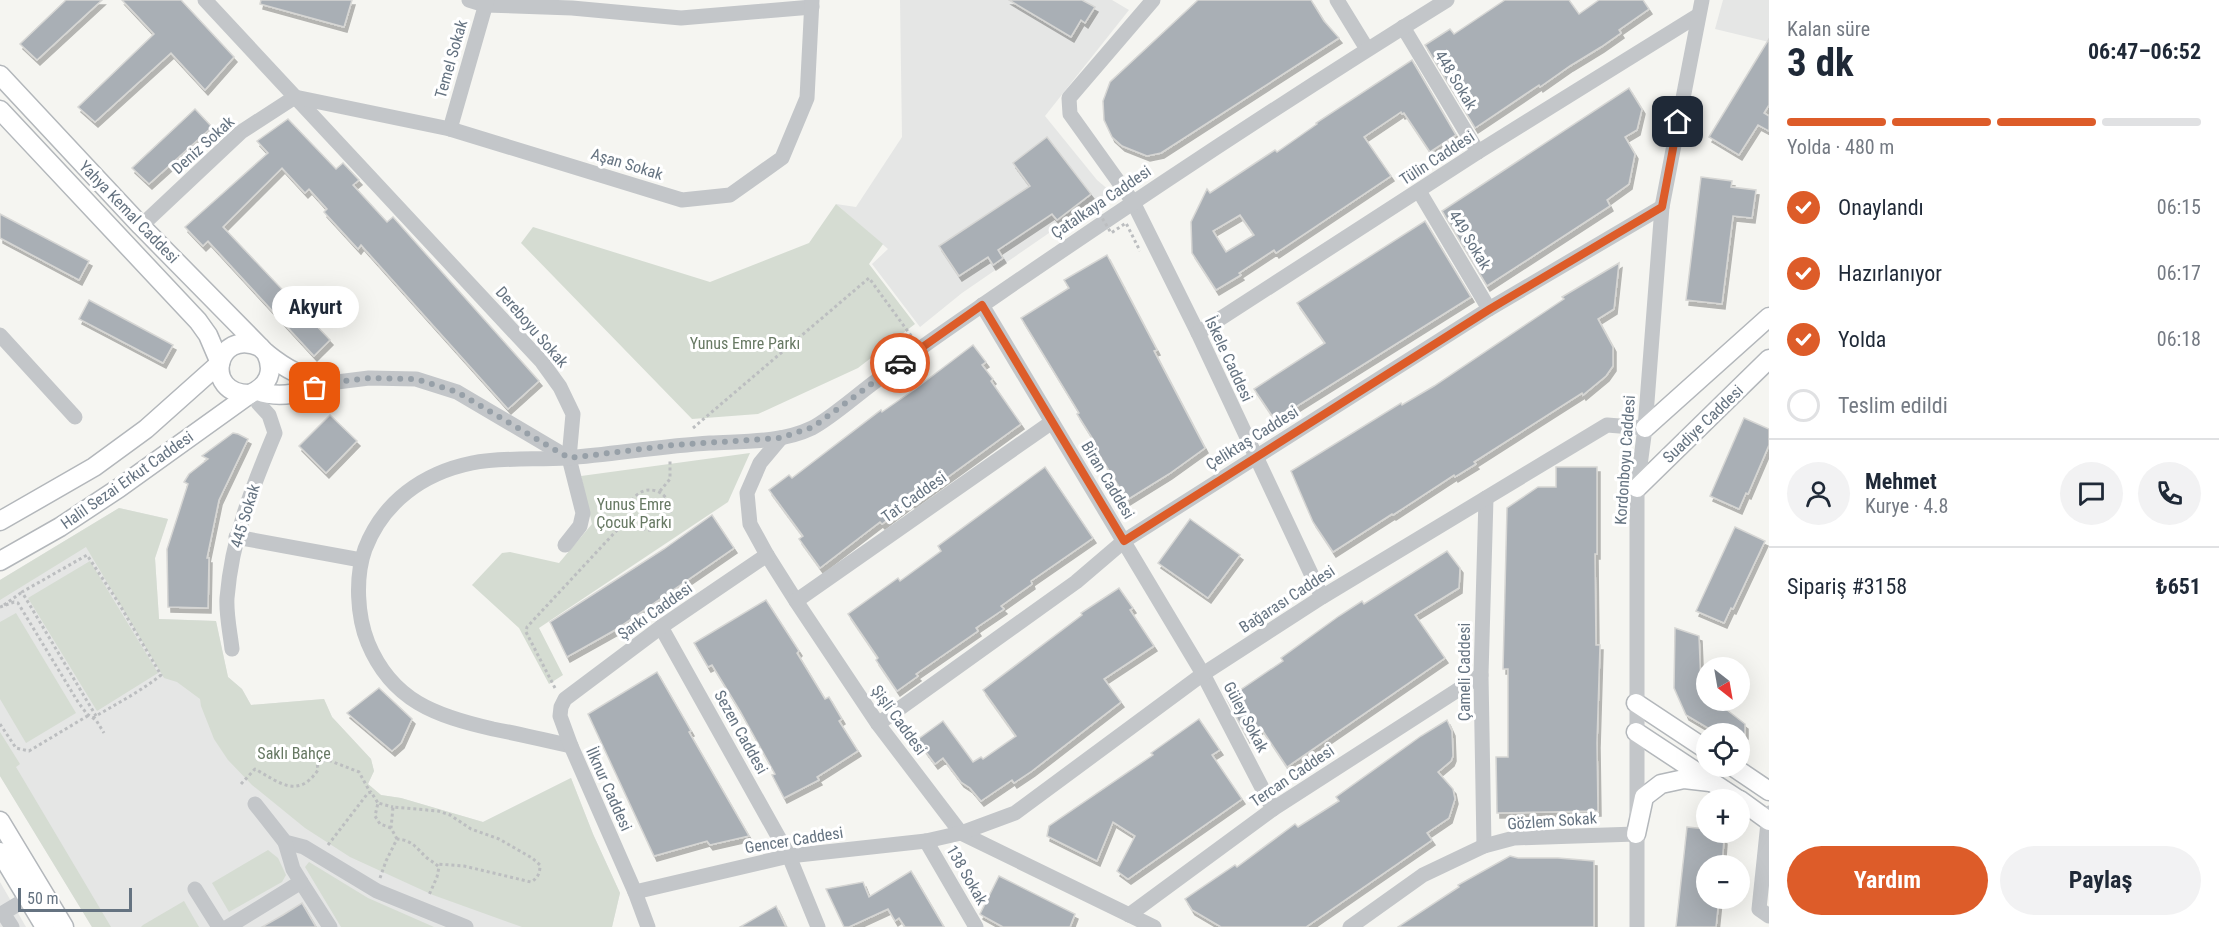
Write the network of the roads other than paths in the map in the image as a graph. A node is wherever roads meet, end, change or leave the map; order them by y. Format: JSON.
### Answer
{"nodes":[{"id":1,"x":205,"y":0,"type":"edge"},
{"id":2,"x":469,"y":0,"type":"edge"},
{"id":3,"x":1153,"y":0,"type":"edge"},
{"id":4,"x":1337,"y":0,"type":"edge"},
{"id":5,"x":1447,"y":0,"type":"edge"},
{"id":6,"x":1702,"y":0,"type":"edge"},
{"id":7,"x":486,"y":3,"type":"edge"},
{"id":8,"x":812,"y":4,"type":"edge"},
{"id":9,"x":1697,"y":16,"type":"junction"},
{"id":10,"x":1403,"y":27,"type":"junction"},
{"id":11,"x":1367,"y":49,"type":"junction"},
{"id":12,"x":0,"y":75,"type":"edge"},
{"id":13,"x":295,"y":97,"type":"junction"},
{"id":14,"x":0,"y":110,"type":"edge"},
{"id":15,"x":450,"y":129,"type":"junction"},
{"id":16,"x":1478,"y":152,"type":"junction"},
{"id":17,"x":1419,"y":191,"type":"junction"},
{"id":18,"x":1133,"y":202,"type":"junction"},
{"id":19,"x":1662,"y":207,"type":"junction"},
{"id":20,"x":141,"y":226,"type":"junction"},
{"id":21,"x":982,"y":305,"type":"junction"},
{"id":22,"x":1490,"y":309,"type":"junction"},
{"id":23,"x":1769,"y":317,"type":"edge"},
{"id":24,"x":1198,"y":333,"type":"junction"},
{"id":25,"x":0,"y":335,"type":"edge"},
{"id":26,"x":263,"y":350,"type":"junction"},
{"id":27,"x":1769,"y":359,"type":"edge"},
{"id":28,"x":220,"y":363,"type":"junction"},
{"id":29,"x":329,"y":383,"type":"junction"},
{"id":30,"x":253,"y":392,"type":"junction"},
{"id":31,"x":75,"y":417,"type":"dead end"},
{"id":32,"x":1052,"y":422,"type":"junction"},
{"id":33,"x":1645,"y":428,"type":"junction"},
{"id":34,"x":780,"y":438,"type":"junction"},
{"id":35,"x":569,"y":458,"type":"junction"},
{"id":36,"x":1255,"y":458,"type":"junction"},
{"id":37,"x":1637,"y":488,"type":"junction"},
{"id":38,"x":1486,"y":498,"type":"junction"},
{"id":39,"x":0,"y":521,"type":"edge"},
{"id":40,"x":236,"y":537,"type":"junction"},
{"id":41,"x":1124,"y":541,"type":"junction"},
{"id":42,"x":565,"y":545,"type":"dead end"},
{"id":43,"x":767,"y":555,"type":"junction"},
{"id":44,"x":362,"y":560,"type":"junction"},
{"id":45,"x":0,"y":561,"type":"edge"},
{"id":46,"x":1322,"y":597,"type":"junction"},
{"id":47,"x":796,"y":602,"type":"junction"},
{"id":48,"x":661,"y":627,"type":"junction"},
{"id":49,"x":232,"y":649,"type":"dead end"},
{"id":50,"x":1203,"y":674,"type":"junction"},
{"id":51,"x":1481,"y":675,"type":"junction"},
{"id":52,"x":564,"y":701,"type":"joint"},
{"id":53,"x":1636,"y":703,"type":"junction"},
{"id":54,"x":878,"y":724,"type":"junction"},
{"id":55,"x":1636,"y":732,"type":"junction"},
{"id":56,"x":1696,"y":743,"type":"edge"},
{"id":57,"x":571,"y":746,"type":"junction"},
{"id":58,"x":1748,"y":777,"type":"edge"},
{"id":59,"x":1716,"y":783,"type":"junction"},
{"id":60,"x":1724,"y":789,"type":"edge"},
{"id":61,"x":1769,"y":791,"type":"edge"},
{"id":62,"x":255,"y":804,"type":"dead end"},
{"id":63,"x":1750,"y":806,"type":"edge"},
{"id":64,"x":1274,"y":809,"type":"junction"},
{"id":65,"x":1769,"y":818,"type":"edge"},
{"id":66,"x":0,"y":821,"type":"edge"},
{"id":67,"x":961,"y":833,"type":"junction"},
{"id":68,"x":1636,"y":834,"type":"junction"},
{"id":69,"x":926,"y":841,"type":"junction"},
{"id":70,"x":285,"y":842,"type":"junction"},
{"id":71,"x":1484,"y":846,"type":"junction"},
{"id":72,"x":0,"y":852,"type":"edge"},
{"id":73,"x":789,"y":856,"type":"junction"},
{"id":74,"x":301,"y":882,"type":"junction"},
{"id":75,"x":195,"y":889,"type":"dead end"},
{"id":76,"x":634,"y":892,"type":"junction"},
{"id":77,"x":28,"y":898,"type":"junction"},
{"id":78,"x":1129,"y":915,"type":"junction"},
{"id":79,"x":1769,"y":916,"type":"edge"},
{"id":80,"x":12,"y":927,"type":"edge"},
{"id":81,"x":45,"y":927,"type":"edge"},
{"id":82,"x":64,"y":927,"type":"edge"},
{"id":83,"x":219,"y":927,"type":"edge"},
{"id":84,"x":228,"y":927,"type":"edge"},
{"id":85,"x":330,"y":927,"type":"edge"},
{"id":86,"x":466,"y":927,"type":"edge"},
{"id":87,"x":648,"y":927,"type":"edge"},
{"id":88,"x":818,"y":927,"type":"edge"},
{"id":89,"x":976,"y":927,"type":"edge"},
{"id":90,"x":1154,"y":927,"type":"edge"},
{"id":91,"x":1350,"y":927,"type":"edge"},
{"id":92,"x":1637,"y":927,"type":"edge"}],
"edges":[{"from":1,"to":13,"type":"street","name":"Dereboyu Sokak"},
{"from":2,"to":7,"type":"street"},
{"from":3,"to":18,"type":"street","name":"İskele Caddesi"},
{"from":4,"to":11,"type":"street"},
{"from":5,"to":10,"type":"street","name":"Çatalkaya Caddesi"},
{"from":6,"to":9,"type":"street","name":"Kordonboyu Caddesi"},
{"from":7,"to":8,"type":"street"},
{"from":7,"to":15,"type":"street","name":"Temel Sokak"},
{"from":8,"to":15,"type":"street","name":"Aşan Sokak"},
{"from":9,"to":16,"type":"street","name":"Tülin Caddesi"},
{"from":9,"to":19,"type":"street","name":"Kordonboyu Caddesi"},
{"from":10,"to":11,"type":"street","name":"Çatalkaya Caddesi"},
{"from":10,"to":16,"type":"street","name":"448 Sokak"},
{"from":11,"to":18,"type":"street","name":"Çatalkaya Caddesi"},
{"from":12,"to":20,"type":"main road","name":"Yahya Kemal Caddesi"},
{"from":13,"to":15,"type":"street","name":"Aşan Sokak"},
{"from":13,"to":20,"type":"street","name":"Deniz Sokak"},
{"from":13,"to":35,"type":"street","name":"Dereboyu Sokak"},
{"from":14,"to":28,"type":"main road","name":"Yahya Kemal Caddesi"},
{"from":16,"to":17,"type":"street","name":"Tülin Caddesi"},
{"from":17,"to":22,"type":"street","name":"449 Sokak"},
{"from":17,"to":24,"type":"street","name":"Tülin Caddesi"},
{"from":18,"to":21,"type":"street","name":"Çatalkaya Caddesi"},
{"from":18,"to":24,"type":"street","name":"İskele Caddesi"},
{"from":19,"to":22,"type":"street","name":"Çeliktaş Caddesi"},
{"from":19,"to":33,"type":"street","name":"Kordonboyu Caddesi"},
{"from":20,"to":26,"type":"main road","name":"Yahya Kemal Caddesi"},
{"from":21,"to":32,"type":"street","name":"Biran Caddesi"},
{"from":21,"to":34,"type":"street","name":"Çatalkaya Caddesi"},
{"from":22,"to":36,"type":"street","name":"Çeliktaş Caddesi"},
{"from":23,"to":33,"type":"main road","name":"Suadiye Caddesi"},
{"from":24,"to":36,"type":"street","name":"İskele Caddesi"},
{"from":25,"to":31,"type":"street"},
{"from":26,"to":28,"type":"main road","name":"Halil Sezai Erkut Caddesi"},
{"from":26,"to":29,"type":"main road"},
{"from":26,"to":30,"type":"main road","name":"Halil Sezai Erkut Caddesi"},
{"from":27,"to":37,"type":"main road","name":"Suadiye Caddesi"},
{"from":28,"to":30,"type":"main road"},
{"from":28,"to":39,"type":"main road","name":"Halil Sezai Erkut Caddesi"},
{"from":29,"to":30,"type":"main road"},
{"from":29,"to":35,"type":"street"},
{"from":30,"to":40,"type":"street","name":"445 Sokak"},
{"from":30,"to":45,"type":"main road","name":"Halil Sezai Erkut Caddesi"},
{"from":32,"to":41,"type":"street","name":"Biran Caddesi"},
{"from":32,"to":47,"type":"street","name":"Tat Caddesi"},
{"from":33,"to":37,"type":"street","name":"Kordonboyu Caddesi"},
{"from":33,"to":38,"type":"street","name":"Bağarası Caddesi"},
{"from":34,"to":35,"type":"street"},
{"from":34,"to":43,"type":"street","name":"Şişli Caddesi"},
{"from":35,"to":42,"type":"street","name":"Dereboyu Sokak"},
{"from":35,"to":44,"type":"street"},
{"from":36,"to":41,"type":"street","name":"Çeliktaş Caddesi"},
{"from":36,"to":46,"type":"street","name":"İskele Caddesi"},
{"from":37,"to":53,"type":"street","name":"Kordonboyu Caddesi"},
{"from":38,"to":46,"type":"street","name":"Bağarası Caddesi"},
{"from":38,"to":51,"type":"street","name":"Çameli Caddesi"},
{"from":40,"to":44,"type":"street"},
{"from":40,"to":49,"type":"street","name":"445 Sokak"},
{"from":41,"to":50,"type":"street","name":"Biran Caddesi"},
{"from":41,"to":54,"type":"street","name":"Çeliktaş Caddesi"},
{"from":43,"to":47,"type":"street","name":"Şişli Caddesi"},
{"from":43,"to":48,"type":"street","name":"Şarkı Caddesi"},
{"from":44,"to":57,"type":"street"},
{"from":46,"to":50,"type":"street","name":"Bağarası Caddesi"},
{"from":47,"to":54,"type":"street","name":"Şişli Caddesi"},
{"from":48,"to":52,"type":"street","name":"Şarkı Caddesi"},
{"from":48,"to":73,"type":"street","name":"Sezen Caddesi"},
{"from":50,"to":64,"type":"street","name":"Güley Sokak"},
{"from":50,"to":67,"type":"street","name":"Bağarası Caddesi"},
{"from":51,"to":64,"type":"street","name":"Tercan Caddesi"},
{"from":51,"to":71,"type":"street","name":"Çameli Caddesi"},
{"from":52,"to":57,"type":"street","name":"İlknur Caddesi"},
{"from":53,"to":55,"type":"street","name":"Kordonboyu Caddesi"},
{"from":53,"to":56,"type":"main road"},
{"from":54,"to":67,"type":"street","name":"Şişli Caddesi"},
{"from":55,"to":59,"type":"main road"},
{"from":55,"to":68,"type":"street","name":"Kordonboyu Caddesi"},
{"from":57,"to":76,"type":"street","name":"İlknur Caddesi"},
{"from":58,"to":61,"type":"main road"},
{"from":59,"to":60,"type":"main road"},
{"from":59,"to":68,"type":"main road"},
{"from":62,"to":70,"type":"street"},
{"from":63,"to":65,"type":"main road"},
{"from":64,"to":78,"type":"street","name":"Tercan Caddesi"},
{"from":65,"to":79,"type":"street"},
{"from":66,"to":82,"type":"main road"},
{"from":67,"to":69,"type":"street","name":"Gencer Caddesi"},
{"from":67,"to":78,"type":"street","name":"Şişli Caddesi"},
{"from":68,"to":71,"type":"street","name":"Gözlem Sokak"},
{"from":68,"to":92,"type":"street","name":"Kordonboyu Caddesi"},
{"from":69,"to":73,"type":"street","name":"Gencer Caddesi"},
{"from":69,"to":89,"type":"street","name":"138 Sokak"},
{"from":70,"to":74,"type":"street"},
{"from":70,"to":86,"type":"street"},
{"from":71,"to":91,"type":"street","name":"Gözlem Sokak"},
{"from":72,"to":77,"type":"main road"},
{"from":73,"to":76,"type":"street","name":"Gencer Caddesi"},
{"from":73,"to":88,"type":"street","name":"Sezen Caddesi"},
{"from":74,"to":84,"type":"street"},
{"from":74,"to":85,"type":"street"},
{"from":75,"to":83,"type":"street"},
{"from":76,"to":87,"type":"street","name":"İlknur Caddesi"},
{"from":77,"to":80,"type":"street"},
{"from":77,"to":81,"type":"main road"},
{"from":78,"to":90,"type":"street","name":"Şişli Caddesi"}]}
